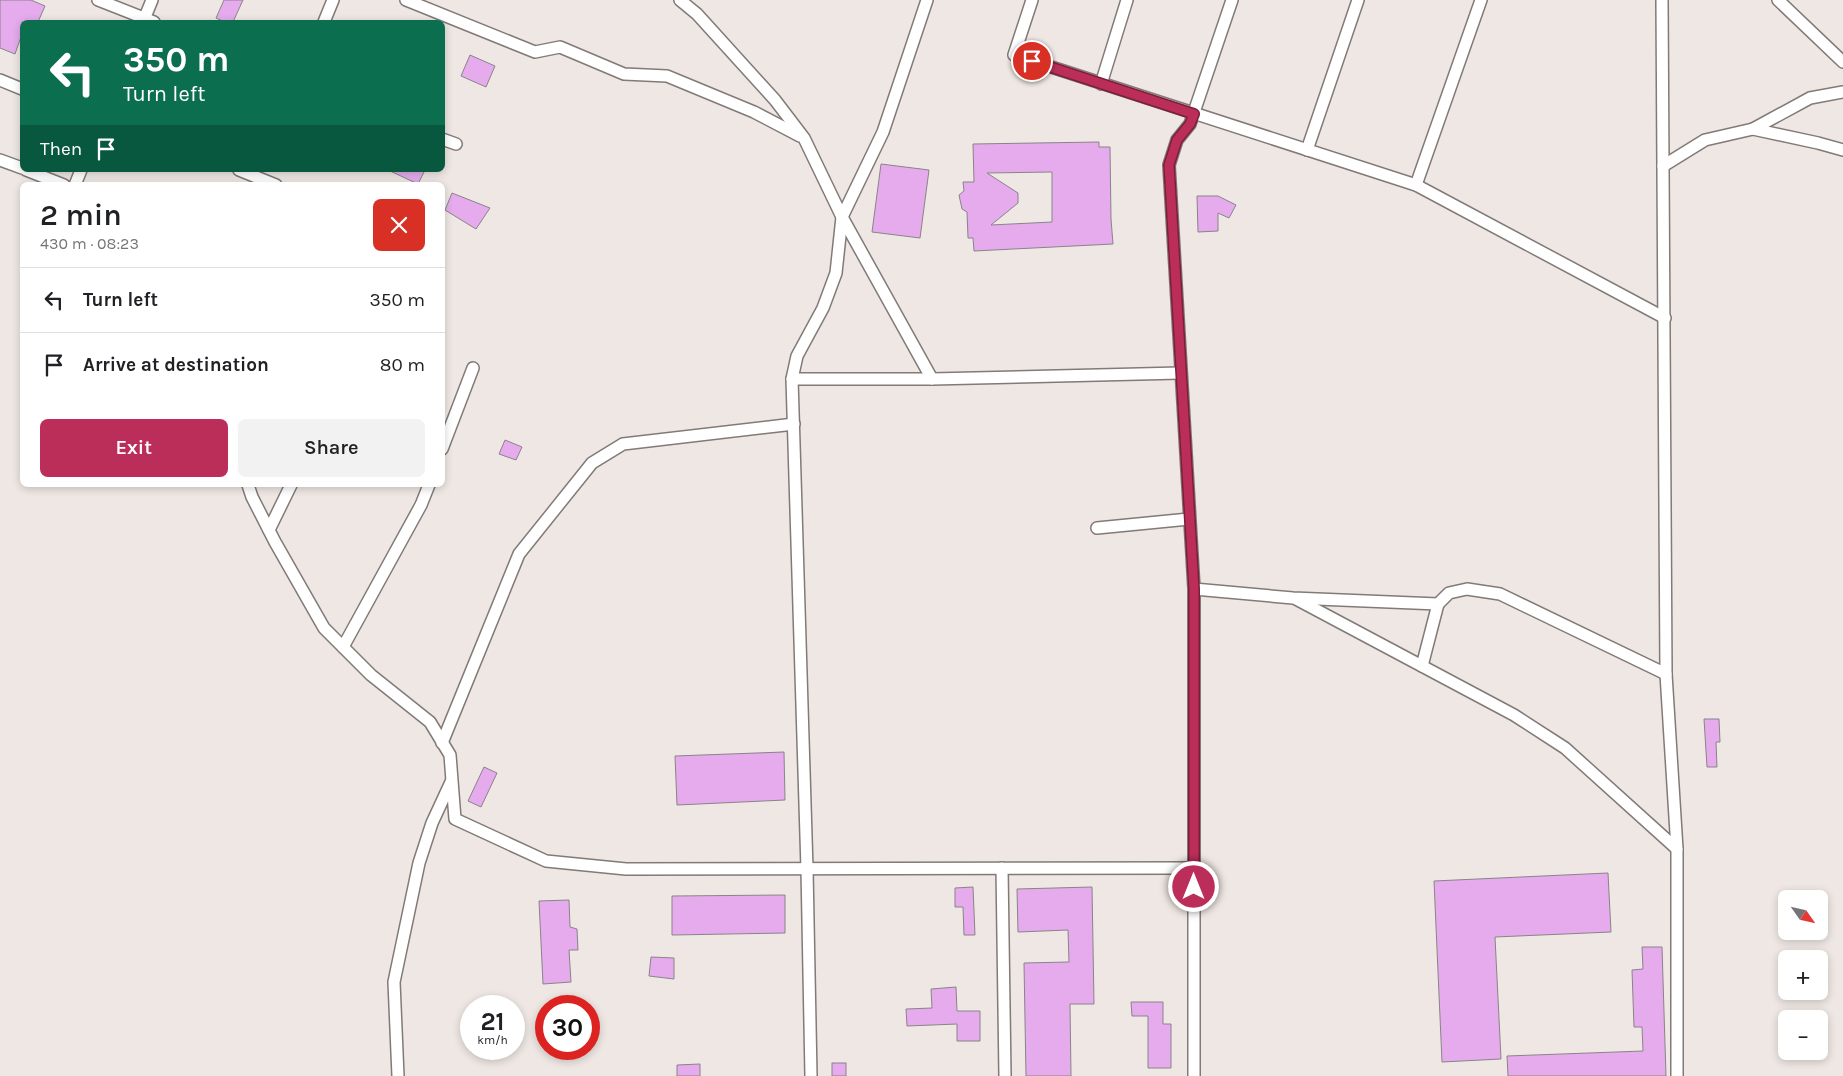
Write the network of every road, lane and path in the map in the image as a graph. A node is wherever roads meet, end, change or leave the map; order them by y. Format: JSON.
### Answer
{"nodes":[{"id":1,"x":98,"y":0,"type":"edge"},
{"id":2,"x":152,"y":0,"type":"edge"},
{"id":3,"x":333,"y":0,"type":"edge"},
{"id":4,"x":406,"y":0,"type":"edge"},
{"id":5,"x":927,"y":0,"type":"edge"},
{"id":6,"x":1032,"y":0,"type":"edge"},
{"id":7,"x":1127,"y":0,"type":"edge"},
{"id":8,"x":1232,"y":0,"type":"edge"},
{"id":9,"x":1358,"y":0,"type":"edge"},
{"id":10,"x":1481,"y":0,"type":"edge"},
{"id":11,"x":1662,"y":0,"type":"edge"},
{"id":12,"x":1778,"y":0,"type":"edge"},
{"id":13,"x":686,"y":2,"type":"edge"},
{"id":14,"x":145,"y":20,"type":"edge"},
{"id":15,"x":147,"y":20,"type":"edge"},
{"id":16,"x":325,"y":20,"type":"edge"},
{"id":17,"x":1843,"y":62,"type":"edge"},
{"id":18,"x":0,"y":80,"type":"edge"},
{"id":19,"x":1101,"y":84,"type":"junction"},
{"id":20,"x":20,"y":88,"type":"edge"},
{"id":21,"x":1843,"y":92,"type":"edge"},
{"id":22,"x":1194,"y":114,"type":"junction"},
{"id":23,"x":1753,"y":129,"type":"junction"},
{"id":24,"x":804,"y":138,"type":"junction"},
{"id":25,"x":445,"y":140,"type":"edge"},
{"id":26,"x":456,"y":144,"type":"dead end"},
{"id":27,"x":1307,"y":150,"type":"junction"},
{"id":28,"x":1843,"y":150,"type":"edge"},
{"id":29,"x":0,"y":160,"type":"edge"},
{"id":30,"x":1663,"y":166,"type":"junction"},
{"id":31,"x":20,"y":167,"type":"edge"},
{"id":32,"x":31,"y":172,"type":"edge"},
{"id":33,"x":244,"y":172,"type":"edge"},
{"id":34,"x":261,"y":178,"type":"edge"},
{"id":35,"x":56,"y":182,"type":"edge"},
{"id":36,"x":1416,"y":186,"type":"junction"},
{"id":37,"x":842,"y":217,"type":"junction"},
{"id":38,"x":1665,"y":318,"type":"junction"},
{"id":39,"x":473,"y":368,"type":"dead end"},
{"id":40,"x":1180,"y":373,"type":"junction"},
{"id":41,"x":932,"y":379,"type":"junction"},
{"id":42,"x":792,"y":380,"type":"junction"},
{"id":43,"x":794,"y":424,"type":"junction"},
{"id":44,"x":445,"y":441,"type":"edge"},
{"id":45,"x":249,"y":487,"type":"edge"},
{"id":46,"x":290,"y":487,"type":"edge"},
{"id":47,"x":428,"y":487,"type":"edge"},
{"id":48,"x":1189,"y":519,"type":"junction"},
{"id":49,"x":1097,"y":528,"type":"dead end"},
{"id":50,"x":268,"y":530,"type":"junction"},
{"id":51,"x":1194,"y":589,"type":"junction"},
{"id":52,"x":1293,"y":598,"type":"junction"},
{"id":53,"x":1438,"y":604,"type":"junction"},
{"id":54,"x":343,"y":646,"type":"junction"},
{"id":55,"x":1422,"y":666,"type":"junction"},
{"id":56,"x":1666,"y":674,"type":"junction"},
{"id":57,"x":442,"y":743,"type":"junction"},
{"id":58,"x":452,"y":780,"type":"junction"},
{"id":59,"x":1677,"y":849,"type":"junction"},
{"id":60,"x":1002,"y":868,"type":"junction"},
{"id":61,"x":1194,"y":868,"type":"junction"},
{"id":62,"x":807,"y":869,"type":"junction"},
{"id":63,"x":398,"y":1076,"type":"edge"},
{"id":64,"x":811,"y":1076,"type":"edge"},
{"id":65,"x":1005,"y":1076,"type":"edge"},
{"id":66,"x":1194,"y":1076,"type":"edge"},
{"id":67,"x":1678,"y":1076,"type":"edge"}],
"edges":[{"from":1,"to":14,"type":"street"},
{"from":2,"to":15,"type":"street"},
{"from":3,"to":16,"type":"street"},
{"from":4,"to":24,"type":"street"},
{"from":5,"to":37,"type":"street"},
{"from":6,"to":19,"type":"street"},
{"from":7,"to":19,"type":"street"},
{"from":8,"to":22,"type":"street"},
{"from":9,"to":27,"type":"street"},
{"from":10,"to":36,"type":"street"},
{"from":11,"to":30,"type":"street"},
{"from":12,"to":17,"type":"street"},
{"from":13,"to":24,"type":"street"},
{"from":18,"to":20,"type":"street"},
{"from":19,"to":22,"type":"street"},
{"from":21,"to":23,"type":"street"},
{"from":22,"to":27,"type":"street"},
{"from":22,"to":40,"type":"street"},
{"from":23,"to":28,"type":"street"},
{"from":23,"to":30,"type":"street"},
{"from":24,"to":37,"type":"street"},
{"from":25,"to":26,"type":"street"},
{"from":27,"to":36,"type":"street"},
{"from":29,"to":31,"type":"street"},
{"from":30,"to":38,"type":"street"},
{"from":32,"to":35,"type":"street"},
{"from":33,"to":34,"type":"street"},
{"from":36,"to":38,"type":"street"},
{"from":37,"to":41,"type":"street"},
{"from":37,"to":42,"type":"street"},
{"from":38,"to":56,"type":"street"},
{"from":39,"to":44,"type":"street"},
{"from":40,"to":41,"type":"street"},
{"from":40,"to":48,"type":"street"},
{"from":41,"to":42,"type":"street"},
{"from":42,"to":43,"type":"street"},
{"from":43,"to":57,"type":"street"},
{"from":43,"to":62,"type":"street"},
{"from":45,"to":50,"type":"street"},
{"from":46,"to":50,"type":"street"},
{"from":47,"to":54,"type":"street"},
{"from":48,"to":49,"type":"street"},
{"from":48,"to":51,"type":"street"},
{"from":50,"to":54,"type":"street"},
{"from":51,"to":52,"type":"street"},
{"from":51,"to":61,"type":"street"},
{"from":52,"to":53,"type":"street"},
{"from":52,"to":55,"type":"street"},
{"from":53,"to":55,"type":"street"},
{"from":53,"to":56,"type":"street"},
{"from":54,"to":57,"type":"street"},
{"from":55,"to":59,"type":"street"},
{"from":56,"to":59,"type":"street"},
{"from":57,"to":58,"type":"street"},
{"from":58,"to":62,"type":"street"},
{"from":58,"to":63,"type":"street"},
{"from":59,"to":67,"type":"street"},
{"from":60,"to":61,"type":"street"},
{"from":60,"to":62,"type":"street"},
{"from":60,"to":65,"type":"street"},
{"from":61,"to":66,"type":"street"},
{"from":62,"to":64,"type":"street"}]}
